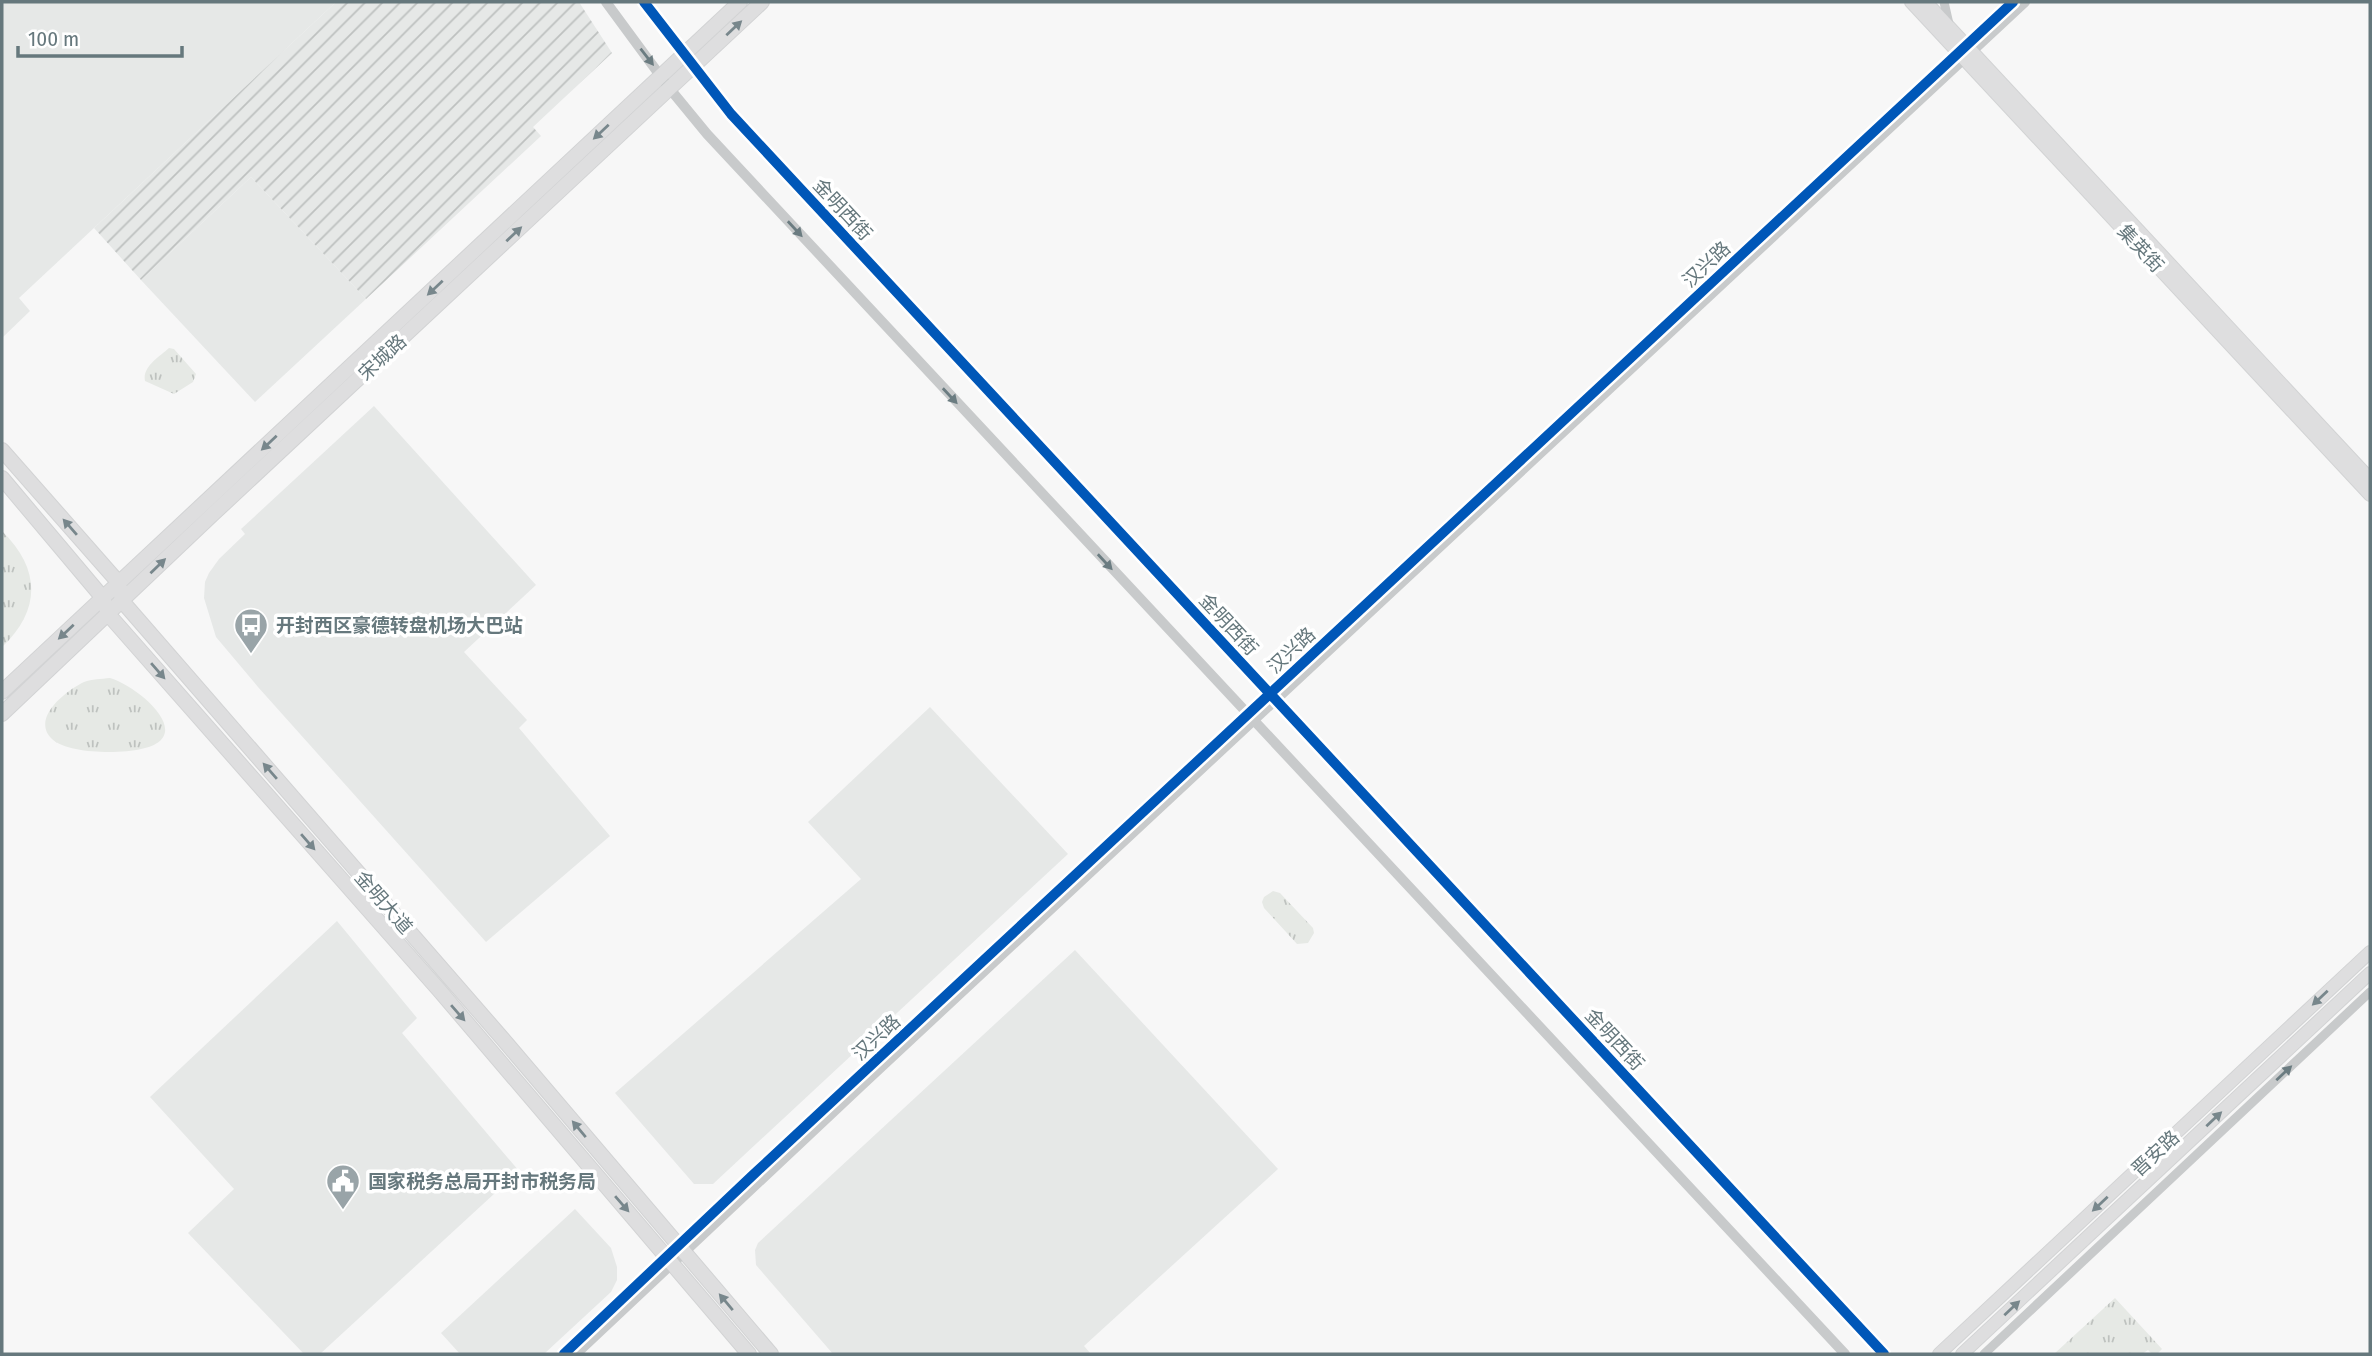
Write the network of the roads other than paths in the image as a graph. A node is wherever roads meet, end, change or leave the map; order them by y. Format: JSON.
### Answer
{"nodes":[{"id":1,"x":607,"y":2,"type":"edge"},
{"id":2,"x":644,"y":2,"type":"edge"},
{"id":3,"x":740,"y":2,"type":"edge"},
{"id":4,"x":762,"y":2,"type":"edge"},
{"id":5,"x":1911,"y":2,"type":"edge"},
{"id":6,"x":1926,"y":2,"type":"edge"},
{"id":7,"x":1944,"y":2,"type":"edge"},
{"id":8,"x":2013,"y":2,"type":"edge"},
{"id":9,"x":2025,"y":2,"type":"edge"},
{"id":10,"x":1949,"y":26,"type":"junction"},
{"id":11,"x":1965,"y":52,"type":"junction"},
{"id":12,"x":684,"y":54,"type":"junction"},
{"id":13,"x":694,"y":66,"type":"junction"},
{"id":14,"x":661,"y":75,"type":"junction"},
{"id":15,"x":670,"y":89,"type":"junction"},
{"id":16,"x":2,"y":450,"type":"edge"},
{"id":17,"x":2,"y":478,"type":"edge"},
{"id":18,"x":2370,"y":479,"type":"edge"},
{"id":19,"x":2370,"y":495,"type":"edge"},
{"id":20,"x":119,"y":583,"type":"junction"},
{"id":21,"x":103,"y":598,"type":"junction"},
{"id":22,"x":122,"y":601,"type":"junction"},
{"id":23,"x":108,"y":614,"type":"junction"},
{"id":24,"x":2,"y":692,"type":"edge"},
{"id":25,"x":1273,"y":697,"type":"junction"},
{"id":26,"x":2,"y":714,"type":"edge"},
{"id":27,"x":1250,"y":718,"type":"junction"},
{"id":28,"x":2370,"y":952,"type":"edge"},
{"id":29,"x":2370,"y":973,"type":"edge"},
{"id":30,"x":2370,"y":992,"type":"edge"},
{"id":31,"x":681,"y":1249,"type":"junction"},
{"id":32,"x":670,"y":1260,"type":"junction"},
{"id":33,"x":564,"y":1354,"type":"edge"},
{"id":34,"x":576,"y":1354,"type":"edge"},
{"id":35,"x":749,"y":1354,"type":"edge"},
{"id":36,"x":771,"y":1354,"type":"edge"},
{"id":37,"x":1845,"y":1354,"type":"edge"},
{"id":38,"x":1884,"y":1354,"type":"edge"},
{"id":39,"x":1939,"y":1354,"type":"edge"},
{"id":40,"x":1962,"y":1354,"type":"edge"},
{"id":41,"x":1984,"y":1354,"type":"edge"}],
"edges":[{"from":1,"to":14,"type":"street","one_way":true},
{"from":2,"to":12,"type":"street","name":"金明西街"},
{"from":3,"to":12,"type":"main road","name":"宋城路"},
{"from":13,"to":4,"type":"main road","name":"宋城路","one_way":true},
{"from":5,"to":11,"type":"main road","name":"集英街"},
{"from":6,"to":10,"type":"main road","name":"集英街"},
{"from":7,"to":10,"type":"street"},
{"from":8,"to":11,"type":"street","name":"汉兴路"},
{"from":9,"to":11,"type":"street","name":"汉兴路"},
{"from":10,"to":11,"type":"main road","name":"集英街"},
{"from":11,"to":18,"type":"main road","name":"集英街"},
{"from":11,"to":19,"type":"main road","name":"集英街"},
{"from":11,"to":25,"type":"street","name":"汉兴路"},
{"from":12,"to":13,"type":"street","name":"金明西街"},
{"from":12,"to":14,"type":"main road","name":"宋城路"},
{"from":13,"to":15,"type":"main road","name":"宋城路"},
{"from":13,"to":25,"type":"street","name":"金明西街"},
{"from":14,"to":15,"type":"street"},
{"from":14,"to":20,"type":"main road","name":"宋城路","one_way":true},
{"from":22,"to":15,"type":"main road","name":"宋城路","one_way":true},
{"from":15,"to":27,"type":"street","one_way":true},
{"from":20,"to":16,"type":"main road","one_way":true},
{"from":17,"to":21,"type":"main road","name":"金明大道"},
{"from":20,"to":21,"type":"main road","name":"宋城路"},
{"from":20,"to":22,"type":"main road"},
{"from":21,"to":23,"type":"main road","name":"金明大道"},
{"from":21,"to":24,"type":"main road","name":"宋城路","one_way":true},
{"from":22,"to":23,"type":"main road","name":"宋城路"},
{"from":31,"to":22,"type":"main road","name":"金明大道","one_way":true},
{"from":23,"to":26,"type":"main road","name":"宋城路"},
{"from":23,"to":32,"type":"main road","name":"金明大道","one_way":true},
{"from":25,"to":27,"type":"street","name":"汉兴路"},
{"from":25,"to":38,"type":"street","name":"金明西街"},
{"from":27,"to":31,"type":"street","name":"汉兴路"},
{"from":27,"to":37,"type":"street"},
{"from":28,"to":39,"type":"main road","name":"晋安路","one_way":true},
{"from":40,"to":29,"type":"main road","name":"晋安路","one_way":true},
{"from":41,"to":30,"type":"street","one_way":true},
{"from":31,"to":32,"type":"street","name":"汉兴路"},
{"from":36,"to":31,"type":"main road","name":"金明大道","one_way":true},
{"from":32,"to":33,"type":"street","name":"汉兴路"},
{"from":32,"to":34,"type":"street","name":"汉兴路"},
{"from":32,"to":35,"type":"main road","name":"金明大道"}]}
